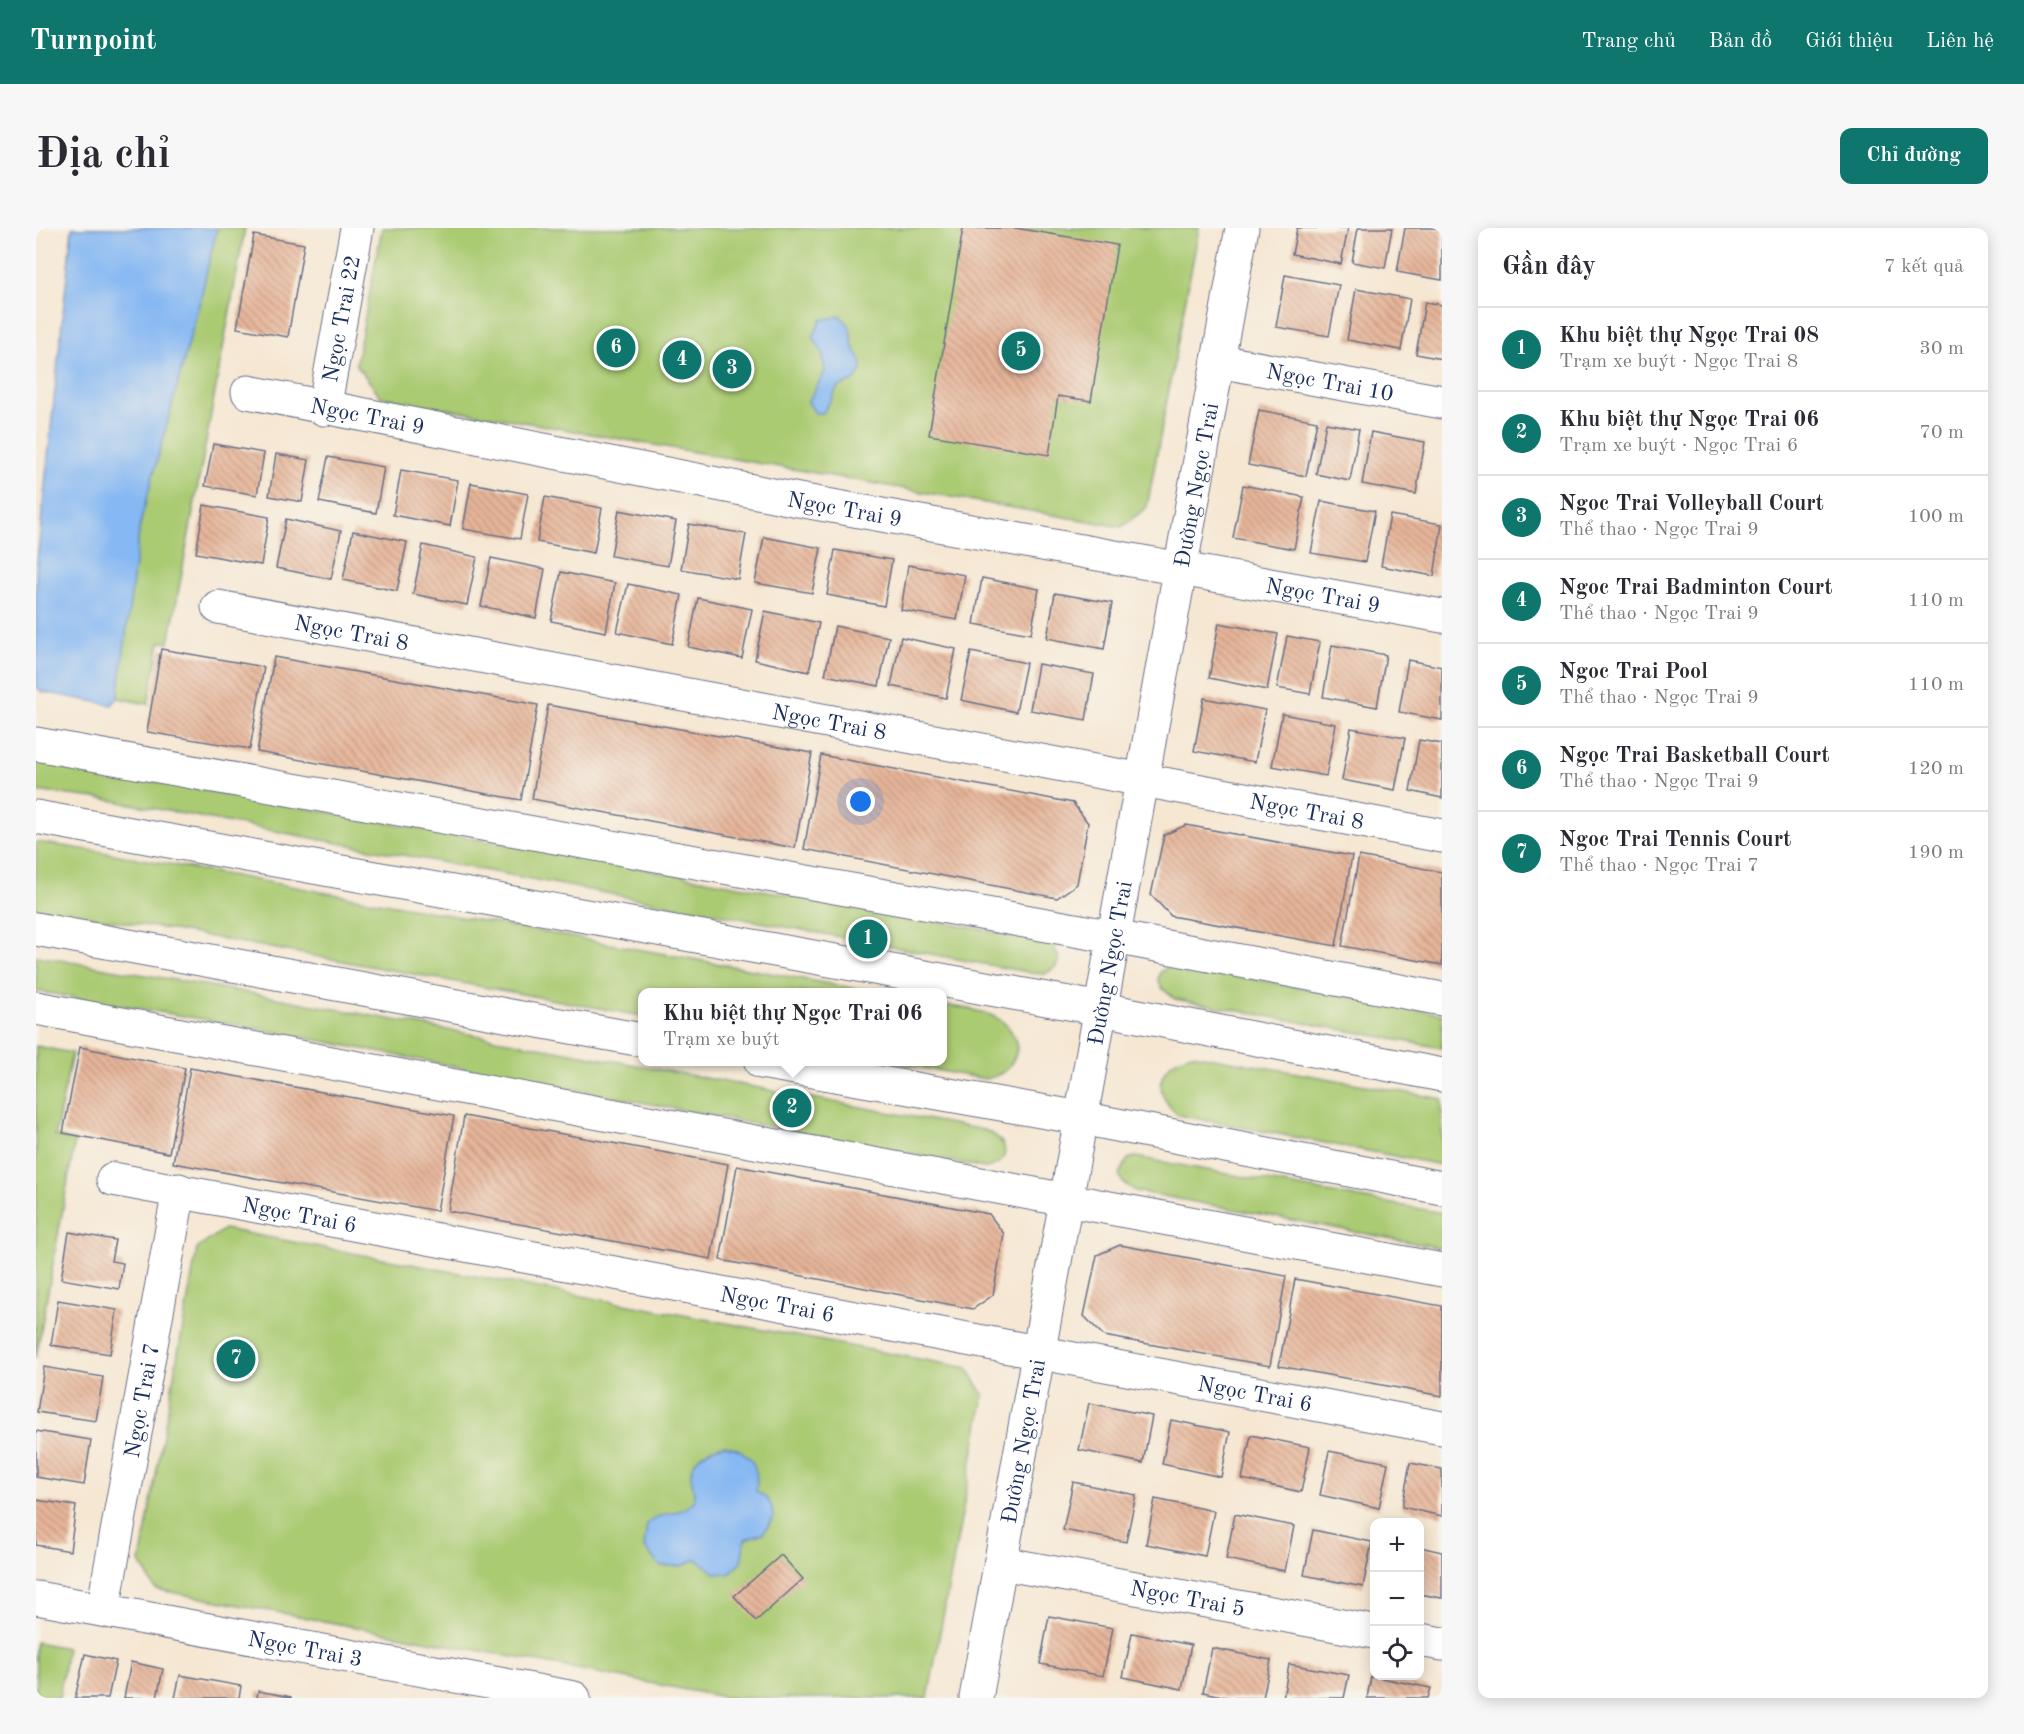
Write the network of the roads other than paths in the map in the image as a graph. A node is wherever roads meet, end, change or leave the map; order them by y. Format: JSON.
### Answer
{"nodes":[{"id":1,"x":357,"y":228,"type":"edge"},
{"id":2,"x":1242,"y":228,"type":"edge"},
{"id":3,"x":1218,"y":362,"type":"junction"},
{"id":4,"x":248,"y":392,"type":"dead end"},
{"id":5,"x":1442,"y":402,"type":"edge"},
{"id":6,"x":324,"y":409,"type":"junction"},
{"id":7,"x":1181,"y":568,"type":"junction"},
{"id":8,"x":218,"y":607,"type":"dead end"},
{"id":9,"x":1442,"y":616,"type":"edge"},
{"id":10,"x":36,"y":744,"type":"edge"},
{"id":11,"x":1143,"y":782,"type":"junction"},
{"id":12,"x":36,"y":817,"type":"edge"},
{"id":13,"x":1442,"y":836,"type":"edge"},
{"id":14,"x":36,"y":929,"type":"edge"},
{"id":15,"x":1114,"y":937,"type":"junction"},
{"id":16,"x":1442,"y":999,"type":"edge"},
{"id":17,"x":36,"y":1008,"type":"edge"},
{"id":18,"x":1102,"y":1009,"type":"junction"},
{"id":19,"x":638,"y":1039,"type":"edge"},
{"id":20,"x":784,"y":1066,"type":"edge"},
{"id":21,"x":1442,"y":1075,"type":"edge"},
{"id":22,"x":1081,"y":1118,"type":"junction"},
{"id":23,"x":113,"y":1179,"type":"dead end"},
{"id":24,"x":1442,"y":1188,"type":"edge"},
{"id":25,"x":179,"y":1190,"type":"junction"},
{"id":26,"x":1066,"y":1200,"type":"junction"},
{"id":27,"x":1442,"y":1270,"type":"edge"},
{"id":28,"x":1038,"y":1352,"type":"junction"},
{"id":29,"x":1442,"y":1428,"type":"edge"},
{"id":30,"x":1001,"y":1563,"type":"junction"},
{"id":31,"x":37,"y":1598,"type":"edge"},
{"id":32,"x":103,"y":1610,"type":"junction"},
{"id":33,"x":1370,"y":1631,"type":"edge"},
{"id":34,"x":1424,"y":1641,"type":"edge"},
{"id":35,"x":1442,"y":1644,"type":"edge"},
{"id":36,"x":574,"y":1698,"type":"edge"},
{"id":37,"x":976,"y":1698,"type":"edge"}],
"edges":[{"from":1,"to":6,"type":"street","name":"Ngọc Trai 22"},
{"from":2,"to":3,"type":"street","name":"Đường Ngọc Trai"},
{"from":3,"to":5,"type":"street","name":"Ngọc Trai 10"},
{"from":3,"to":7,"type":"street","name":"Đường Ngọc Trai"},
{"from":4,"to":6,"type":"street","name":"Ngọc Trai 9"},
{"from":6,"to":7,"type":"street","name":"Ngọc Trai 9"},
{"from":7,"to":9,"type":"street","name":"Ngọc Trai 9"},
{"from":7,"to":11,"type":"street","name":"Đường Ngọc Trai"},
{"from":8,"to":11,"type":"street","name":"Ngọc Trai 8"},
{"from":10,"to":15,"type":"street"},
{"from":11,"to":13,"type":"street","name":"Ngọc Trai 8"},
{"from":11,"to":15,"type":"street","name":"Đường Ngọc Trai"},
{"from":12,"to":18,"type":"street"},
{"from":14,"to":19,"type":"street"},
{"from":15,"to":16,"type":"street"},
{"from":15,"to":18,"type":"street","name":"Đường Ngọc Trai"},
{"from":17,"to":26,"type":"street"},
{"from":18,"to":21,"type":"street"},
{"from":18,"to":22,"type":"street","name":"Đường Ngọc Trai"},
{"from":20,"to":22,"type":"street"},
{"from":22,"to":24,"type":"street"},
{"from":22,"to":26,"type":"street","name":"Đường Ngọc Trai"},
{"from":23,"to":25,"type":"street","name":"Ngọc Trai 6"},
{"from":25,"to":28,"type":"street","name":"Ngọc Trai 6"},
{"from":25,"to":32,"type":"street","name":"Ngọc Trai 7"},
{"from":26,"to":27,"type":"street"},
{"from":26,"to":28,"type":"street","name":"Đường Ngọc Trai"},
{"from":28,"to":29,"type":"street","name":"Ngọc Trai 6"},
{"from":28,"to":30,"type":"street","name":"Đường Ngọc Trai"},
{"from":30,"to":33,"type":"street","name":"Ngọc Trai 5"},
{"from":30,"to":37,"type":"street","name":"Đường Ngọc Trai"},
{"from":31,"to":32,"type":"street","name":"Ngọc Trai 3"},
{"from":32,"to":36,"type":"street","name":"Ngọc Trai 3"},
{"from":34,"to":35,"type":"street"}]}
